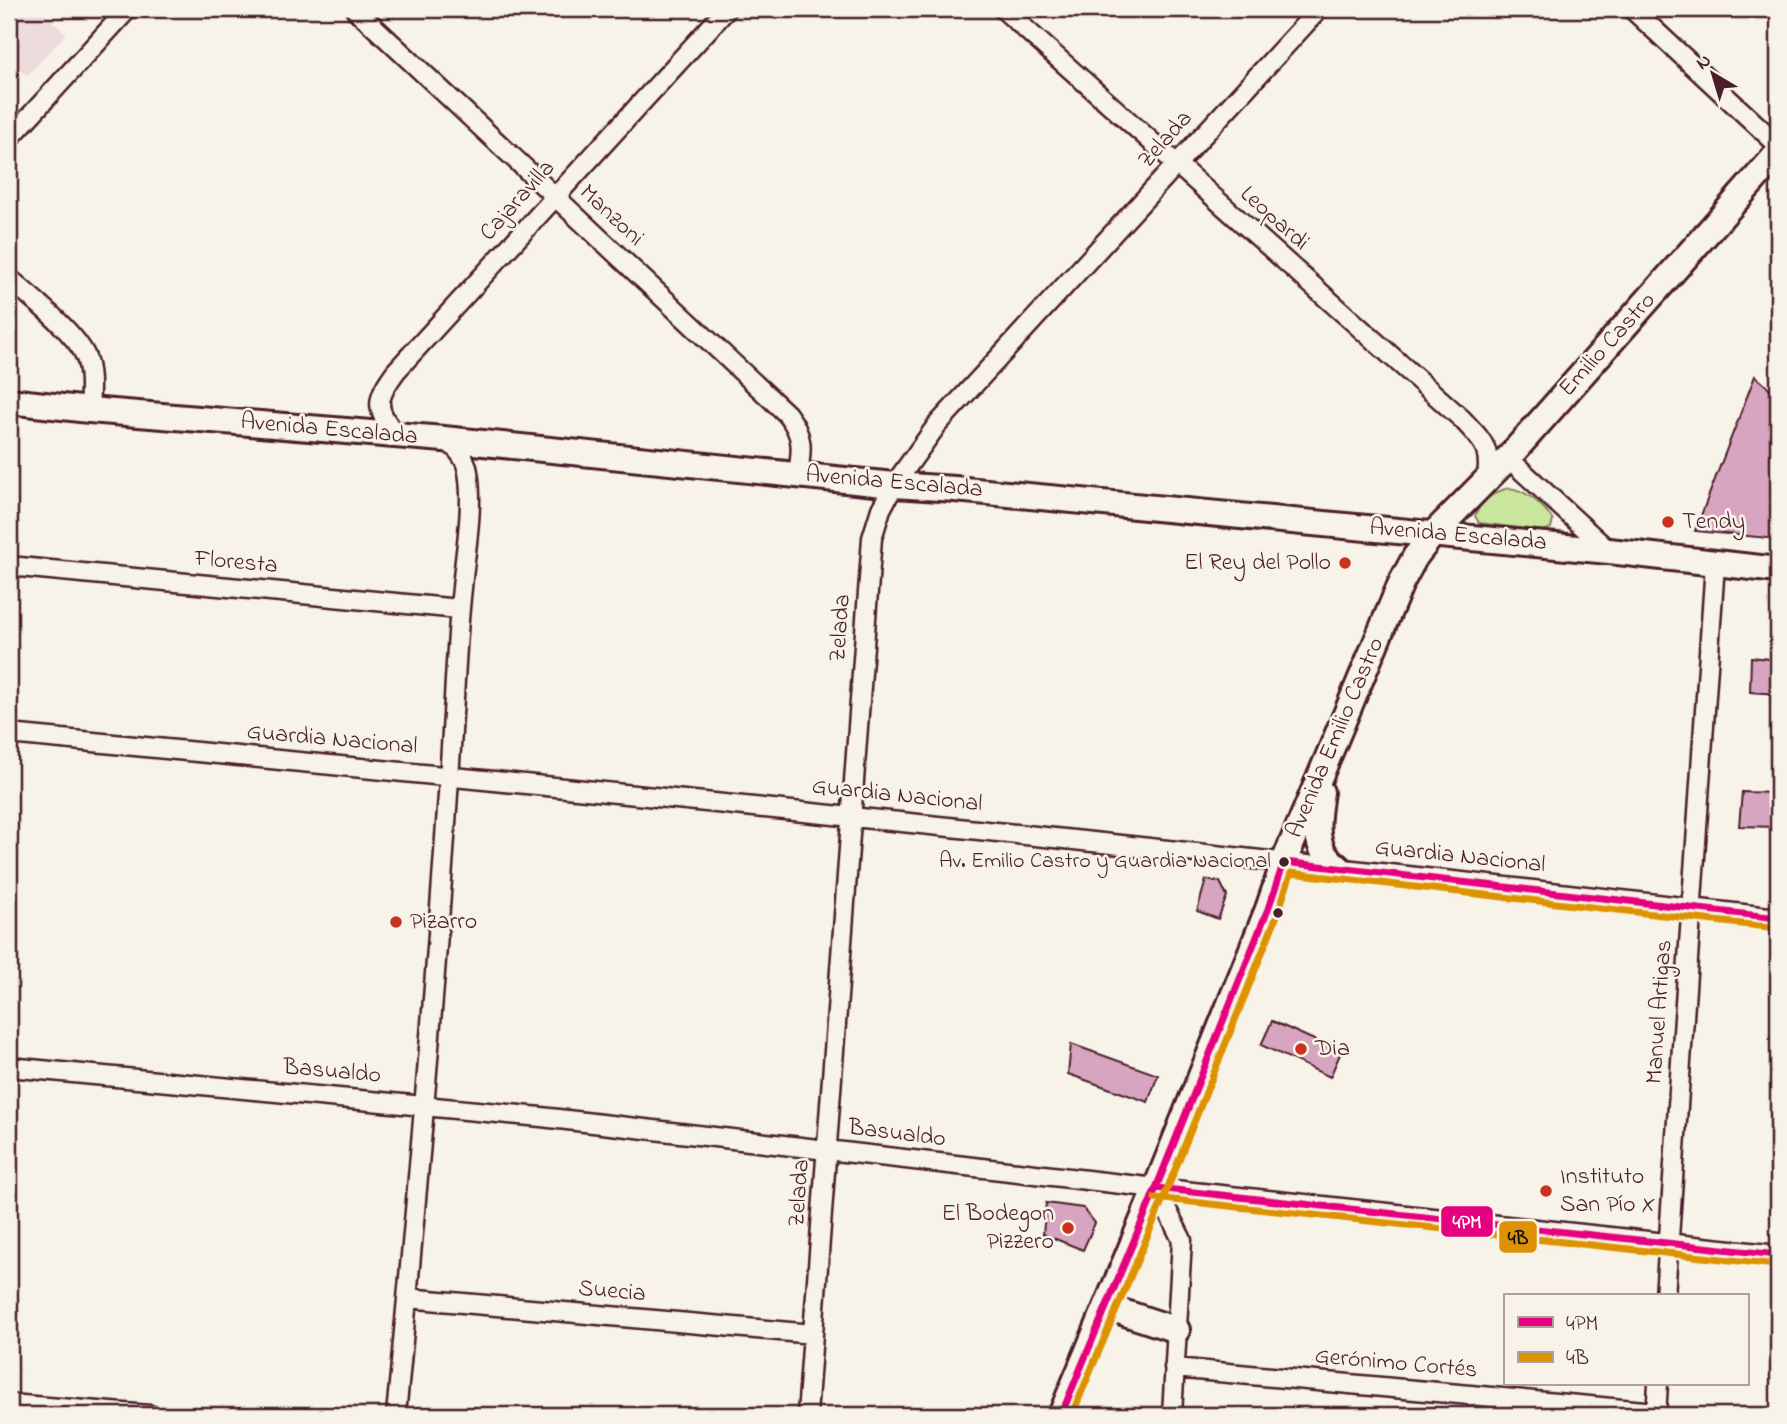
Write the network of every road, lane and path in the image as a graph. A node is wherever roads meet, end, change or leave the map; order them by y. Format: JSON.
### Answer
{"nodes":[{"id":1,"x":128,"y":9,"type":"edge"},
{"id":2,"x":355,"y":9,"type":"edge"},
{"id":3,"x":727,"y":9,"type":"edge"},
{"id":4,"x":1003,"y":9,"type":"edge"},
{"id":5,"x":1319,"y":9,"type":"edge"},
{"id":6,"x":1632,"y":9,"type":"edge"},
{"id":7,"x":9,"y":139,"type":"edge"},
{"id":8,"x":1778,"y":145,"type":"edge"},
{"id":9,"x":1778,"y":153,"type":"edge"},
{"id":10,"x":1177,"y":165,"type":"junction"},
{"id":11,"x":555,"y":196,"type":"junction"},
{"id":12,"x":9,"y":278,"type":"edge"},
{"id":13,"x":9,"y":401,"type":"edge"},
{"id":14,"x":89,"y":410,"type":"junction"},
{"id":15,"x":398,"y":436,"type":"junction"},
{"id":16,"x":444,"y":439,"type":"junction"},
{"id":17,"x":1508,"y":458,"type":"junction"},
{"id":18,"x":798,"y":474,"type":"junction"},
{"id":19,"x":1487,"y":479,"type":"junction"},
{"id":20,"x":894,"y":485,"type":"junction"},
{"id":21,"x":1433,"y":534,"type":"junction"},
{"id":22,"x":1609,"y":551,"type":"junction"},
{"id":23,"x":1715,"y":564,"type":"junction"},
{"id":24,"x":9,"y":566,"type":"edge"},
{"id":25,"x":1778,"y":570,"type":"edge"},
{"id":26,"x":459,"y":609,"type":"junction"},
{"id":27,"x":9,"y":734,"type":"edge"},
{"id":28,"x":1324,"y":767,"type":"junction"},
{"id":29,"x":450,"y":775,"type":"junction"},
{"id":30,"x":852,"y":816,"type":"junction"},
{"id":31,"x":1284,"y":862,"type":"junction"},
{"id":32,"x":1339,"y":869,"type":"junction"},
{"id":33,"x":1691,"y":908,"type":"junction"},
{"id":34,"x":1778,"y":918,"type":"edge"},
{"id":35,"x":9,"y":1067,"type":"edge"},
{"id":36,"x":425,"y":1105,"type":"junction"},
{"id":37,"x":828,"y":1150,"type":"junction"},
{"id":38,"x":1156,"y":1188,"type":"junction"},
{"id":39,"x":1670,"y":1244,"type":"junction"},
{"id":40,"x":1778,"y":1255,"type":"edge"},
{"id":41,"x":1665,"y":1294,"type":"edge"},
{"id":42,"x":407,"y":1298,"type":"junction"},
{"id":43,"x":1107,"y":1307,"type":"junction"},
{"id":44,"x":1177,"y":1330,"type":"junction"},
{"id":45,"x":813,"y":1334,"type":"junction"},
{"id":46,"x":1174,"y":1368,"type":"junction"},
{"id":47,"x":1658,"y":1386,"type":"edge"},
{"id":48,"x":9,"y":1404,"type":"edge"},
{"id":49,"x":1656,"y":1414,"type":"edge"},
{"id":50,"x":150,"y":1415,"type":"edge"},
{"id":51,"x":396,"y":1415,"type":"edge"},
{"id":52,"x":807,"y":1415,"type":"edge"},
{"id":53,"x":1062,"y":1415,"type":"edge"},
{"id":54,"x":1172,"y":1415,"type":"edge"}],
"edges":[{"from":1,"to":7,"type":"street"},
{"from":2,"to":11,"type":"street","name":"Manzoni"},
{"from":3,"to":11,"type":"street","name":"Cajaravilla"},
{"from":4,"to":10,"type":"street","name":"Leopardi"},
{"from":5,"to":10,"type":"street","name":"Zelada"},
{"from":6,"to":8,"type":"street"},
{"from":9,"to":17,"type":"street","name":"Emilio Castro"},
{"from":10,"to":19,"type":"street","name":"Leopardi"},
{"from":10,"to":20,"type":"street","name":"Zelada"},
{"from":11,"to":15,"type":"street","name":"Cajaravilla"},
{"from":11,"to":18,"type":"street","name":"Manzoni"},
{"from":12,"to":14,"type":"street"},
{"from":13,"to":14,"type":"street","name":"Avenida Escalada"},
{"from":14,"to":15,"type":"street","name":"Avenida Escalada"},
{"from":15,"to":16,"type":"street","name":"Avenida Escalada"},
{"from":16,"to":18,"type":"street","name":"Avenida Escalada"},
{"from":16,"to":26,"type":"street"},
{"from":17,"to":19,"type":"street","name":"Emilio Castro"},
{"from":17,"to":22,"type":"street"},
{"from":18,"to":20,"type":"street","name":"Avenida Escalada"},
{"from":19,"to":21,"type":"street","name":"Emilio Castro"},
{"from":20,"to":21,"type":"street","name":"Avenida Escalada"},
{"from":20,"to":30,"type":"street","name":"Zelada"},
{"from":21,"to":22,"type":"street","name":"Avenida Escalada"},
{"from":21,"to":28,"type":"street","name":"Avenida Emilio Castro"},
{"from":22,"to":23,"type":"street","name":"Avenida Escalada"},
{"from":23,"to":25,"type":"street","name":"Avenida Escalada"},
{"from":23,"to":33,"type":"street","name":"Manuel Artigas"},
{"from":24,"to":26,"type":"street","name":"Floresta"},
{"from":26,"to":29,"type":"street"},
{"from":27,"to":29,"type":"street","name":"Guardia Nacional"},
{"from":28,"to":31,"type":"street","name":"Avenida Emilio Castro"},
{"from":28,"to":32,"type":"street"},
{"from":29,"to":30,"type":"street","name":"Guardia Nacional"},
{"from":29,"to":36,"type":"street"},
{"from":30,"to":31,"type":"street","name":"Guardia Nacional"},
{"from":30,"to":37,"type":"street","name":"Zelada"},
{"from":31,"to":32,"type":"street","name":"Guardia Nacional"},
{"from":31,"to":38,"type":"street","name":"Avenida Emilio Castro"},
{"from":32,"to":33,"type":"street","name":"Guardia Nacional"},
{"from":33,"to":34,"type":"street","name":"Guardia Nacional"},
{"from":33,"to":39,"type":"street","name":"Manuel Artigas"},
{"from":35,"to":36,"type":"street","name":"Basualdo"},
{"from":36,"to":37,"type":"street","name":"Basualdo"},
{"from":36,"to":42,"type":"street"},
{"from":37,"to":38,"type":"street","name":"Basualdo"},
{"from":37,"to":45,"type":"street","name":"Zelada"},
{"from":38,"to":39,"type":"street","name":"Basualdo"},
{"from":38,"to":43,"type":"street","name":"Avenida Emilio Castro"},
{"from":38,"to":44,"type":"street"},
{"from":39,"to":40,"type":"street","name":"Basualdo"},
{"from":39,"to":41,"type":"street","name":"Manuel Artigas"},
{"from":42,"to":45,"type":"street","name":"Suecia"},
{"from":42,"to":51,"type":"street"},
{"from":43,"to":44,"type":"street"},
{"from":43,"to":53,"type":"street","name":"Avenida Emilio Castro"},
{"from":44,"to":46,"type":"street"},
{"from":45,"to":52,"type":"street","name":"Zelada"},
{"from":46,"to":49,"type":"street","name":"Gerónimo Cortés"},
{"from":46,"to":54,"type":"street"},
{"from":47,"to":49,"type":"street"},
{"from":48,"to":50,"type":"street"}]}
